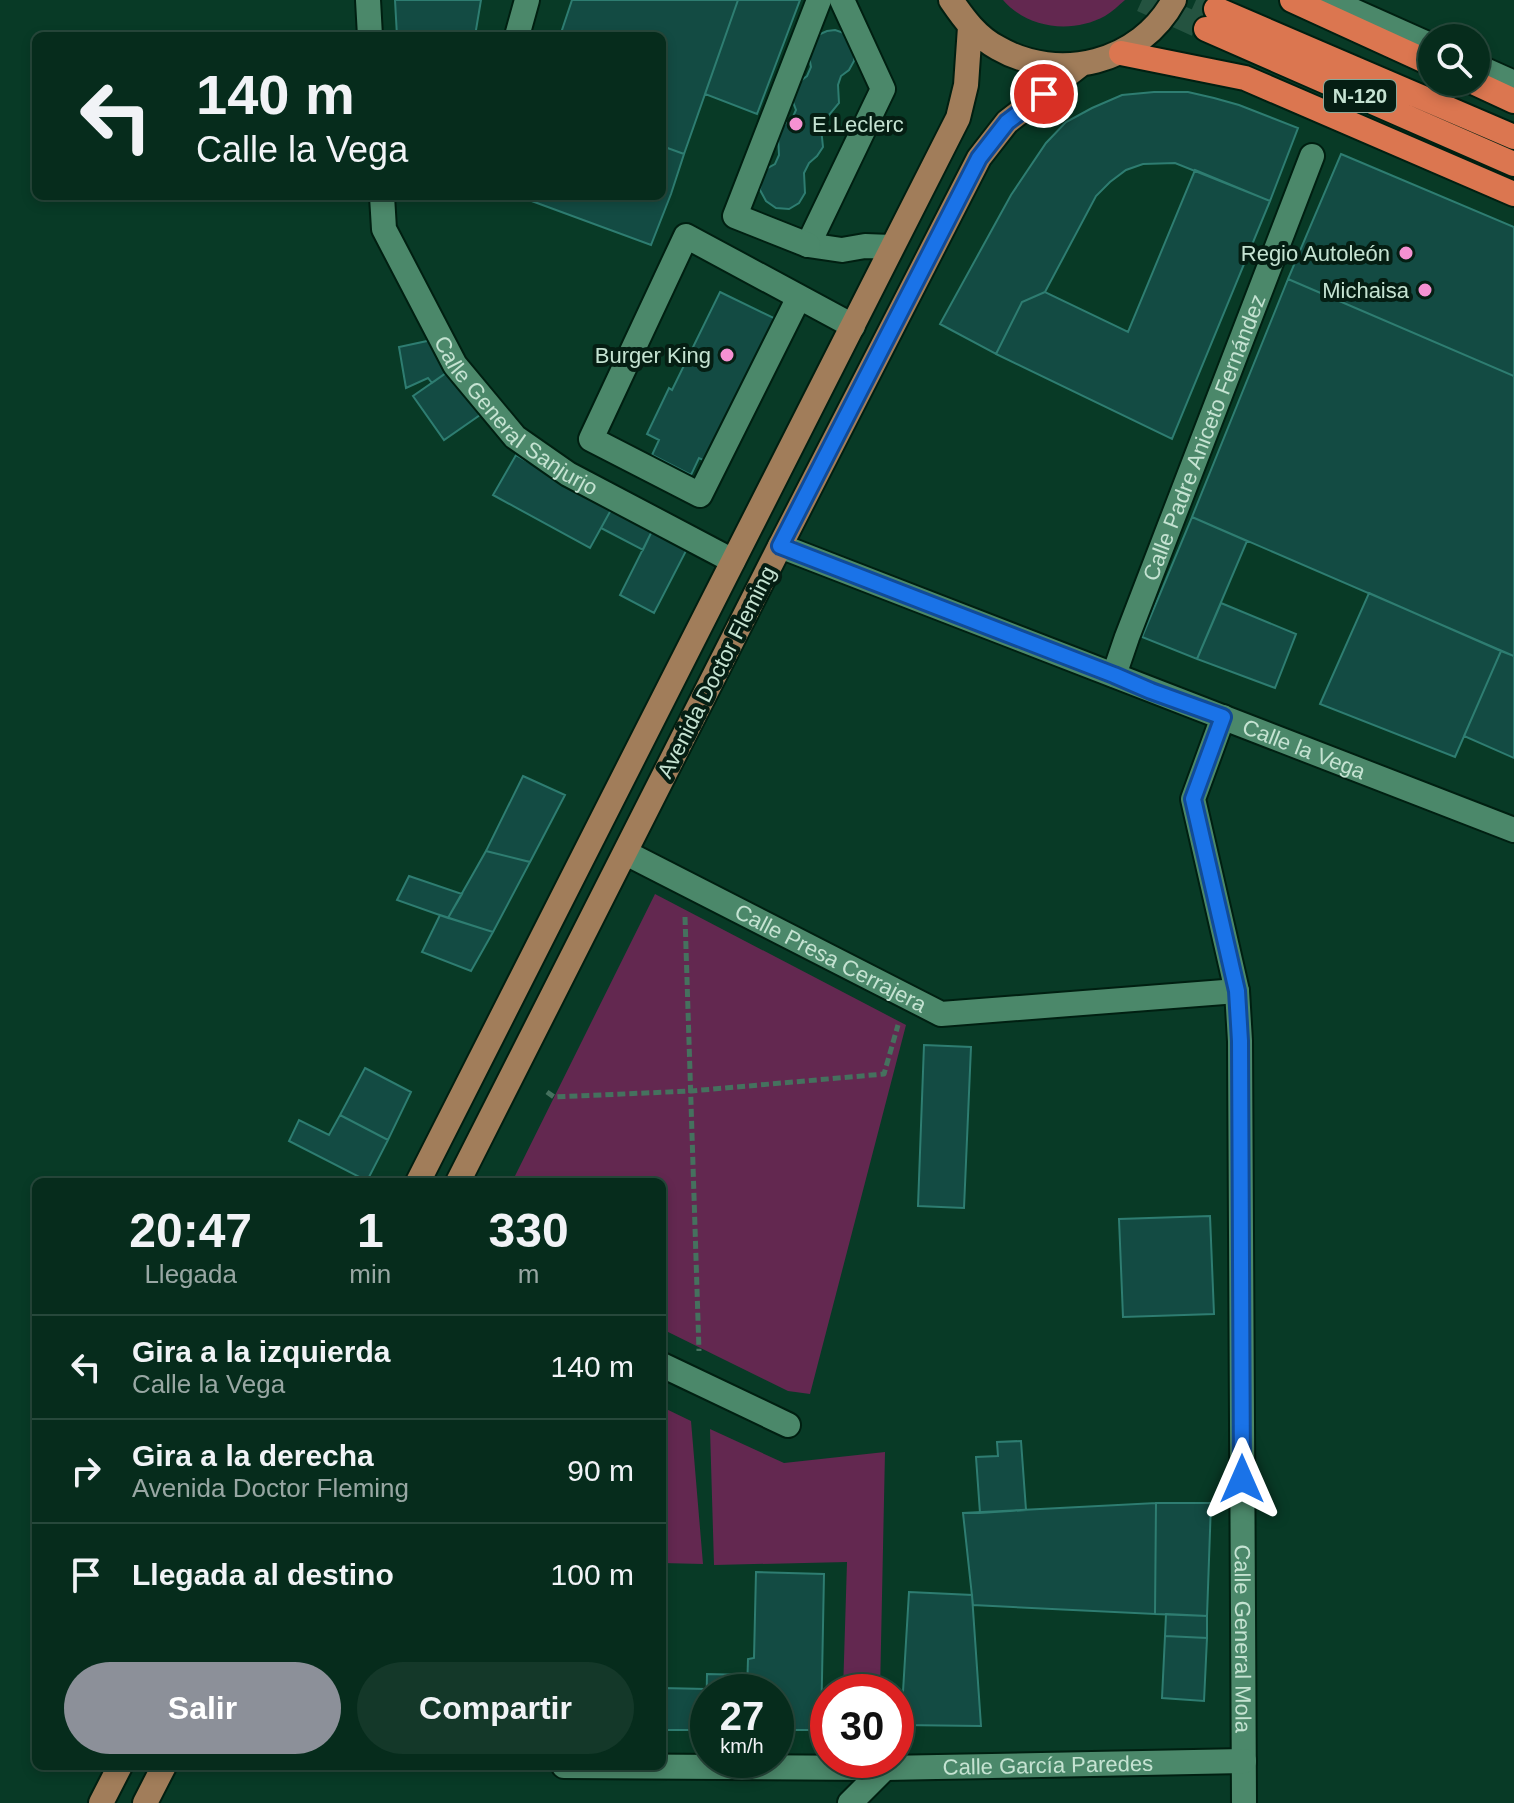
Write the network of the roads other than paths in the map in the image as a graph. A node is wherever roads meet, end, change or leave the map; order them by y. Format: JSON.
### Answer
{"nodes":[{"id":1,"x":368,"y":0,"type":"edge"},
{"id":2,"x":527,"y":0,"type":"edge"},
{"id":3,"x":819,"y":0,"type":"edge"},
{"id":4,"x":842,"y":0,"type":"edge"},
{"id":5,"x":951,"y":0,"type":"edge"},
{"id":6,"x":1174,"y":0,"type":"edge"},
{"id":7,"x":1292,"y":0,"type":"edge"},
{"id":8,"x":1329,"y":0,"type":"edge"},
{"id":9,"x":970,"y":27,"type":"junction"},
{"id":10,"x":370,"y":32,"type":"edge"},
{"id":11,"x":518,"y":32,"type":"edge"},
{"id":12,"x":1418,"y":40,"type":"edge"},
{"id":13,"x":1121,"y":53,"type":"junction"},
{"id":14,"x":1418,"y":58,"type":"edge"},
{"id":15,"x":1080,"y":65,"type":"junction"},
{"id":16,"x":1490,"y":72,"type":"edge"},
{"id":17,"x":1514,"y":83,"type":"edge"},
{"id":18,"x":1490,"y":90,"type":"edge"},
{"id":19,"x":1514,"y":101,"type":"edge"},
{"id":20,"x":1514,"y":137,"type":"edge"},
{"id":21,"x":1312,"y":156,"type":"dead end"},
{"id":22,"x":1514,"y":164,"type":"edge"},
{"id":23,"x":1514,"y":194,"type":"edge"},
{"id":24,"x":382,"y":200,"type":"edge"},
{"id":25,"x":735,"y":216,"type":"junction"},
{"id":26,"x":808,"y":245,"type":"junction"},
{"id":27,"x":891,"y":247,"type":"junction"},
{"id":28,"x":719,"y":253,"type":"junction"},
{"id":29,"x":799,"y":297,"type":"junction"},
{"id":30,"x":853,"y":326,"type":"junction"},
{"id":31,"x":780,"y":546,"type":"junction"},
{"id":32,"x":733,"y":561,"type":"junction"},
{"id":33,"x":1114,"y":675,"type":"junction"},
{"id":34,"x":1223,"y":717,"type":"junction"},
{"id":35,"x":1514,"y":830,"type":"edge"},
{"id":36,"x":626,"y":853,"type":"junction"},
{"id":37,"x":1237,"y":991,"type":"junction"},
{"id":38,"x":420,"y":1178,"type":"edge"},
{"id":39,"x":460,"y":1178,"type":"edge"},
{"id":40,"x":666,"y":1367,"type":"edge"},
{"id":41,"x":788,"y":1425,"type":"dead end"},
{"id":42,"x":1244,"y":1761,"type":"junction"},
{"id":43,"x":666,"y":1767,"type":"edge"},
{"id":44,"x":914,"y":1767,"type":"edge"},
{"id":45,"x":810,"y":1768,"type":"edge"},
{"id":46,"x":118,"y":1770,"type":"edge"},
{"id":47,"x":162,"y":1770,"type":"edge"},
{"id":48,"x":875,"y":1778,"type":"edge"},
{"id":49,"x":101,"y":1803,"type":"edge"},
{"id":50,"x":145,"y":1803,"type":"edge"},
{"id":51,"x":850,"y":1803,"type":"edge"},
{"id":52,"x":1244,"y":1803,"type":"edge"}],
"edges":[{"from":1,"to":10,"type":"street"},
{"from":2,"to":11,"type":"street"},
{"from":3,"to":25,"type":"street"},
{"from":4,"to":26,"type":"street"},
{"from":5,"to":9,"type":"main road"},
{"from":6,"to":13,"type":"main road"},
{"from":7,"to":14,"type":"highway"},
{"from":8,"to":12,"type":"street"},
{"from":9,"to":15,"type":"main road"},
{"from":9,"to":27,"type":"main road","name":"Avenida Doctor Fleming"},
{"from":13,"to":15,"type":"main road"},
{"from":13,"to":23,"type":"highway"},
{"from":15,"to":31,"type":"main road","name":"Avenida Doctor Fleming"},
{"from":16,"to":17,"type":"street"},
{"from":18,"to":19,"type":"highway"},
{"from":20,"to":22,"type":"highway","number":"N-120"},
{"from":21,"to":33,"type":"street","name":"Calle Padre Aniceto Fernández"},
{"from":24,"to":32,"type":"street","name":"Calle General Sanjurjo"},
{"from":25,"to":26,"type":"street"},
{"from":25,"to":28,"type":"street"},
{"from":26,"to":27,"type":"street"},
{"from":27,"to":30,"type":"main road","name":"Avenida Doctor Fleming"},
{"from":28,"to":29,"type":"street"},
{"from":28,"to":29,"type":"street"},
{"from":29,"to":30,"type":"street"},
{"from":30,"to":32,"type":"main road","name":"Avenida Doctor Fleming"},
{"from":31,"to":33,"type":"street","name":"Calle la Vega"},
{"from":31,"to":36,"type":"main road","name":"Avenida Doctor Fleming"},
{"from":32,"to":38,"type":"main road","name":"Avenida Doctor Fleming"},
{"from":33,"to":34,"type":"street","name":"Calle la Vega"},
{"from":34,"to":35,"type":"street","name":"Calle la Vega"},
{"from":34,"to":37,"type":"street","name":"Calle General Mola"},
{"from":36,"to":37,"type":"street","name":"Calle Presa Cerrajera"},
{"from":36,"to":39,"type":"main road","name":"Avenida Doctor Fleming"},
{"from":37,"to":42,"type":"street","name":"Calle General Mola"},
{"from":40,"to":41,"type":"street"},
{"from":42,"to":44,"type":"street","name":"Calle García Paredes"},
{"from":42,"to":52,"type":"street","name":"Calle General Mola"},
{"from":43,"to":45,"type":"street","name":"Calle García Paredes"},
{"from":46,"to":49,"type":"main road"},
{"from":47,"to":50,"type":"main road"},
{"from":48,"to":51,"type":"street"}]}
